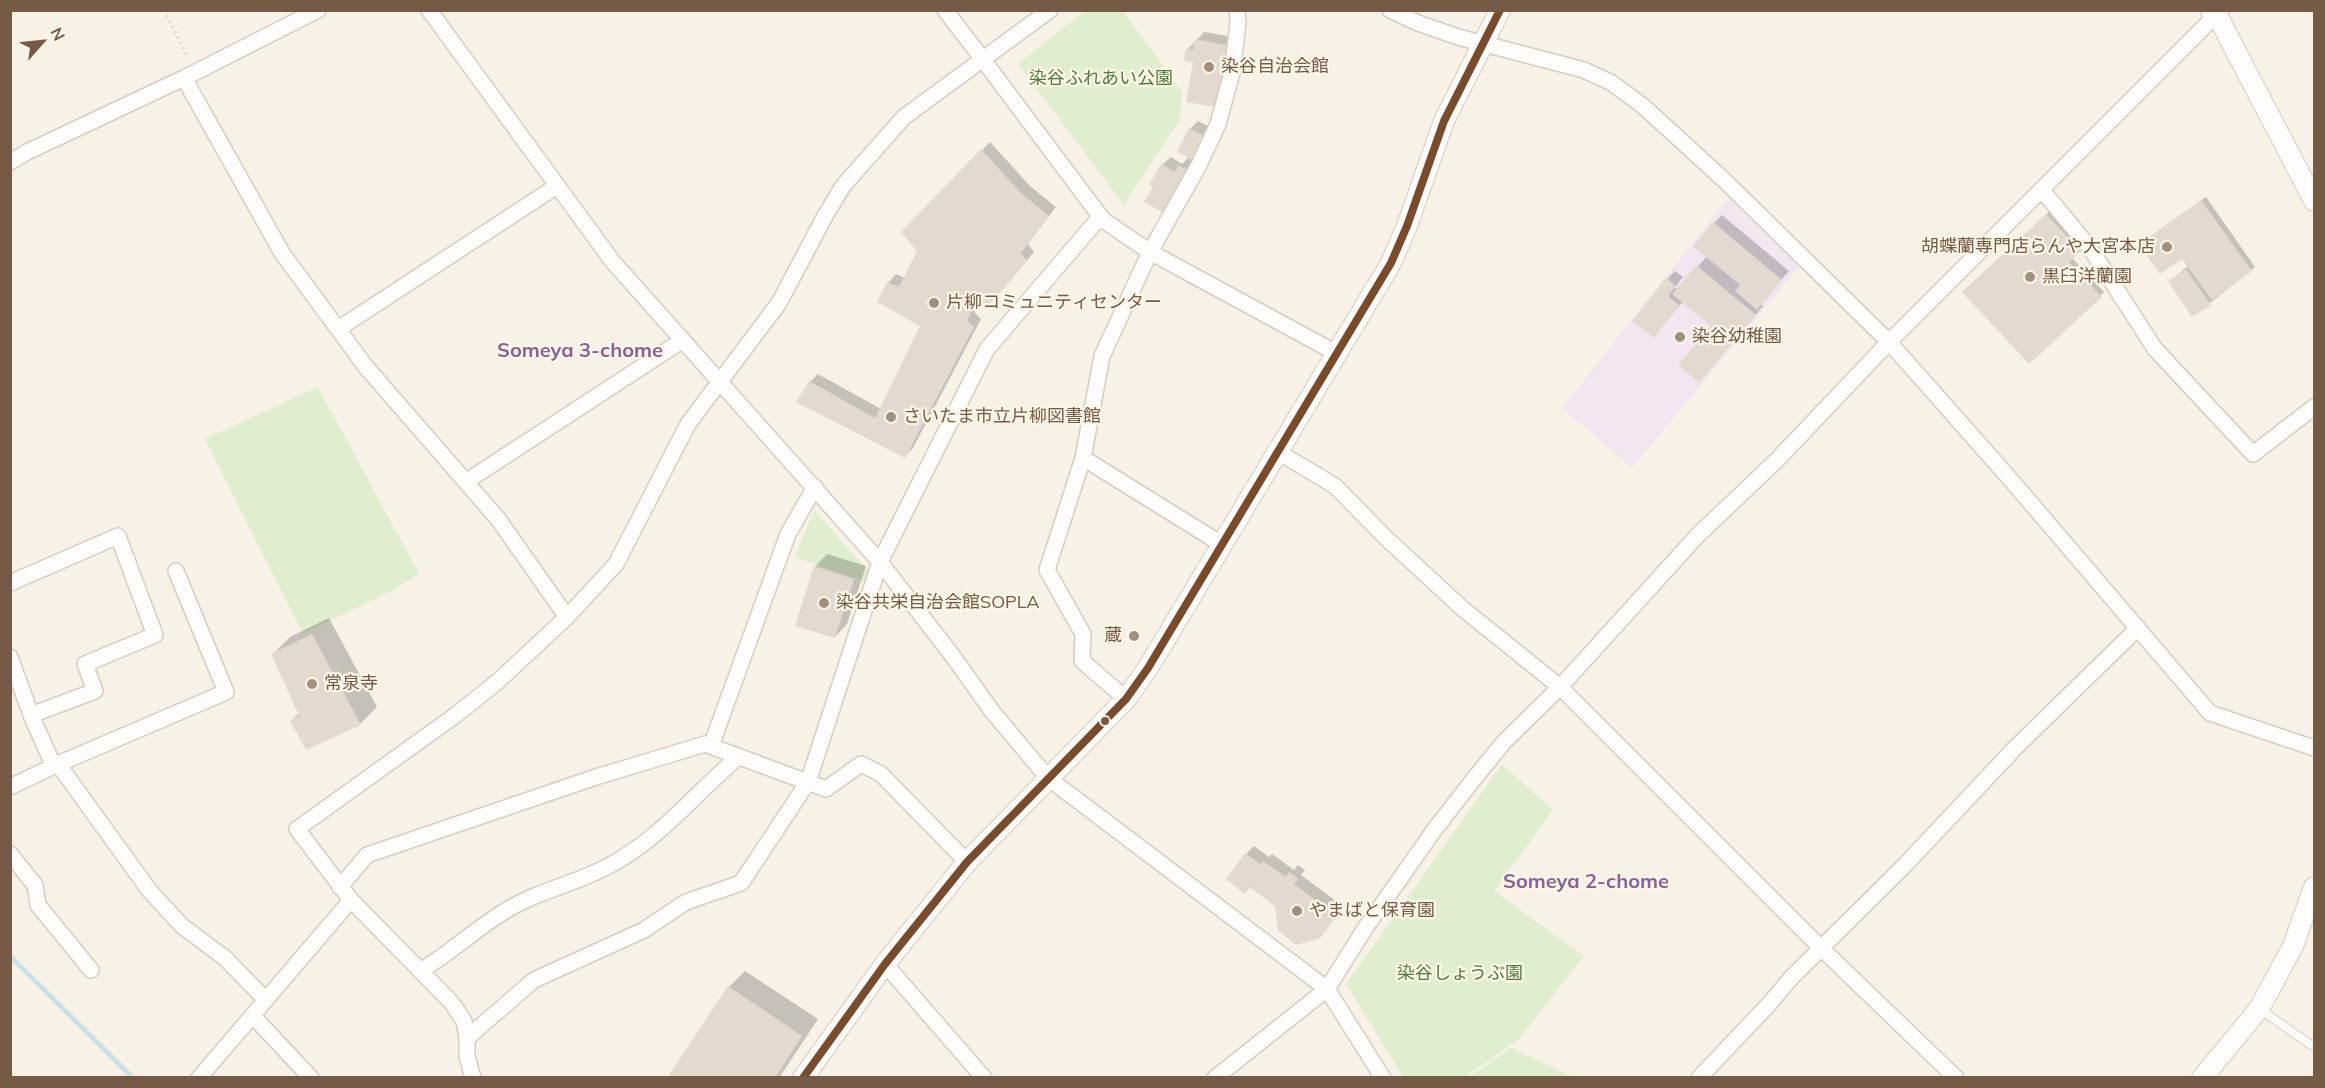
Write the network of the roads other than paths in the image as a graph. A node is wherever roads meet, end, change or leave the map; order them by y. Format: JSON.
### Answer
{"nodes":[{"id":1,"x":318,"y":10,"type":"edge"},
{"id":2,"x":429,"y":10,"type":"edge"},
{"id":3,"x":945,"y":10,"type":"edge"},
{"id":4,"x":1050,"y":10,"type":"edge"},
{"id":5,"x":1237,"y":10,"type":"edge"},
{"id":6,"x":1390,"y":10,"type":"edge"},
{"id":7,"x":1500,"y":10,"type":"edge"},
{"id":8,"x":2217,"y":12,"type":"edge"},
{"id":9,"x":1484,"y":42,"type":"junction"},
{"id":10,"x":984,"y":60,"type":"junction"},
{"id":11,"x":190,"y":75,"type":"junction"},
{"id":12,"x":10,"y":162,"type":"edge"},
{"id":13,"x":557,"y":186,"type":"junction"},
{"id":14,"x":2042,"y":190,"type":"junction"},
{"id":15,"x":2314,"y":201,"type":"edge"},
{"id":16,"x":1100,"y":217,"type":"junction"},
{"id":17,"x":1150,"y":252,"type":"junction"},
{"id":18,"x":338,"y":329,"type":"junction"},
{"id":19,"x":683,"y":339,"type":"junction"},
{"id":20,"x":1889,"y":342,"type":"junction"},
{"id":21,"x":1338,"y":354,"type":"junction"},
{"id":22,"x":720,"y":380,"type":"junction"},
{"id":23,"x":2314,"y":407,"type":"edge"},
{"id":24,"x":1278,"y":452,"type":"junction"},
{"id":25,"x":1083,"y":458,"type":"junction"},
{"id":26,"x":467,"y":481,"type":"junction"},
{"id":27,"x":815,"y":487,"type":"junction"},
{"id":28,"x":1223,"y":544,"type":"junction"},
{"id":29,"x":880,"y":562,"type":"junction"},
{"id":30,"x":176,"y":571,"type":"dead end"},
{"id":31,"x":10,"y":583,"type":"edge"},
{"id":32,"x":567,"y":617,"type":"junction"},
{"id":33,"x":2138,"y":628,"type":"junction"},
{"id":34,"x":10,"y":657,"type":"edge"},
{"id":35,"x":1560,"y":687,"type":"junction"},
{"id":36,"x":1126,"y":699,"type":"junction"},
{"id":37,"x":31,"y":715,"type":"junction"},
{"id":38,"x":711,"y":746,"type":"junction"},
{"id":39,"x":2314,"y":748,"type":"edge"},
{"id":40,"x":738,"y":757,"type":"junction"},
{"id":41,"x":58,"y":764,"type":"junction"},
{"id":42,"x":1048,"y":778,"type":"junction"},
{"id":43,"x":808,"y":782,"type":"junction"},
{"id":44,"x":10,"y":787,"type":"edge"},
{"id":45,"x":10,"y":854,"type":"edge"},
{"id":46,"x":967,"y":862,"type":"junction"},
{"id":47,"x":2314,"y":886,"type":"edge"},
{"id":48,"x":340,"y":887,"type":"junction"},
{"id":49,"x":351,"y":900,"type":"junction"},
{"id":50,"x":1821,"y":948,"type":"junction"},
{"id":51,"x":885,"y":964,"type":"junction"},
{"id":52,"x":91,"y":970,"type":"dead end"},
{"id":53,"x":420,"y":971,"type":"junction"},
{"id":54,"x":1327,"y":989,"type":"junction"},
{"id":55,"x":266,"y":1000,"type":"junction"},
{"id":56,"x":2259,"y":1009,"type":"junction"},
{"id":57,"x":253,"y":1016,"type":"junction"},
{"id":58,"x":467,"y":1038,"type":"junction"},
{"id":59,"x":2314,"y":1047,"type":"edge"},
{"id":60,"x":199,"y":1077,"type":"edge"},
{"id":61,"x":311,"y":1077,"type":"edge"},
{"id":62,"x":473,"y":1077,"type":"edge"},
{"id":63,"x":803,"y":1077,"type":"edge"},
{"id":64,"x":984,"y":1077,"type":"edge"},
{"id":65,"x":1215,"y":1077,"type":"edge"},
{"id":66,"x":1383,"y":1077,"type":"edge"},
{"id":67,"x":1699,"y":1077,"type":"edge"},
{"id":68,"x":1956,"y":1077,"type":"edge"},
{"id":69,"x":2202,"y":1077,"type":"edge"}],
"edges":[{"from":1,"to":11,"type":"street"},
{"from":2,"to":13,"type":"street"},
{"from":3,"to":10,"type":"street"},
{"from":4,"to":10,"type":"street"},
{"from":5,"to":17,"type":"street"},
{"from":6,"to":9,"type":"street"},
{"from":7,"to":9,"type":"street"},
{"from":8,"to":14,"type":"street"},
{"from":8,"to":15,"type":"street"},
{"from":9,"to":20,"type":"street"},
{"from":9,"to":21,"type":"street"},
{"from":10,"to":16,"type":"street"},
{"from":10,"to":22,"type":"street"},
{"from":11,"to":12,"type":"street"},
{"from":11,"to":18,"type":"street"},
{"from":13,"to":18,"type":"street"},
{"from":13,"to":19,"type":"street"},
{"from":14,"to":20,"type":"street"},
{"from":14,"to":23,"type":"street"},
{"from":16,"to":17,"type":"street"},
{"from":16,"to":29,"type":"street"},
{"from":17,"to":21,"type":"street"},
{"from":17,"to":25,"type":"street"},
{"from":18,"to":26,"type":"street"},
{"from":19,"to":22,"type":"street"},
{"from":19,"to":26,"type":"street"},
{"from":20,"to":33,"type":"street"},
{"from":20,"to":35,"type":"street"},
{"from":21,"to":24,"type":"street"},
{"from":22,"to":27,"type":"street"},
{"from":22,"to":32,"type":"street"},
{"from":24,"to":28,"type":"street"},
{"from":24,"to":35,"type":"street"},
{"from":25,"to":28,"type":"street"},
{"from":25,"to":36,"type":"street"},
{"from":26,"to":32,"type":"street"},
{"from":27,"to":29,"type":"street"},
{"from":27,"to":38,"type":"street"},
{"from":28,"to":36,"type":"street"},
{"from":29,"to":42,"type":"street"},
{"from":29,"to":43,"type":"street"},
{"from":30,"to":41,"type":"street"},
{"from":31,"to":37,"type":"street"},
{"from":32,"to":48,"type":"street"},
{"from":33,"to":39,"type":"street"},
{"from":33,"to":50,"type":"street"},
{"from":34,"to":37,"type":"street"},
{"from":35,"to":50,"type":"street"},
{"from":35,"to":54,"type":"street"},
{"from":36,"to":42,"type":"street"},
{"from":37,"to":41,"type":"street"},
{"from":38,"to":40,"type":"street"},
{"from":38,"to":48,"type":"street"},
{"from":40,"to":43,"type":"street"},
{"from":40,"to":53,"type":"street"},
{"from":41,"to":44,"type":"street"},
{"from":41,"to":55,"type":"street"},
{"from":42,"to":46,"type":"street"},
{"from":42,"to":54,"type":"street"},
{"from":43,"to":46,"type":"street"},
{"from":43,"to":58,"type":"street"},
{"from":45,"to":52,"type":"street"},
{"from":46,"to":51,"type":"street"},
{"from":47,"to":56,"type":"street"},
{"from":48,"to":49,"type":"street"},
{"from":49,"to":53,"type":"street"},
{"from":49,"to":55,"type":"street"},
{"from":50,"to":67,"type":"street"},
{"from":50,"to":68,"type":"street"},
{"from":51,"to":63,"type":"street"},
{"from":51,"to":64,"type":"street"},
{"from":53,"to":58,"type":"street"},
{"from":54,"to":65,"type":"street"},
{"from":54,"to":66,"type":"street"},
{"from":55,"to":57,"type":"street"},
{"from":56,"to":59,"type":"lane"},
{"from":56,"to":69,"type":"street"},
{"from":57,"to":60,"type":"street"},
{"from":57,"to":61,"type":"street"},
{"from":58,"to":62,"type":"street"}]}
